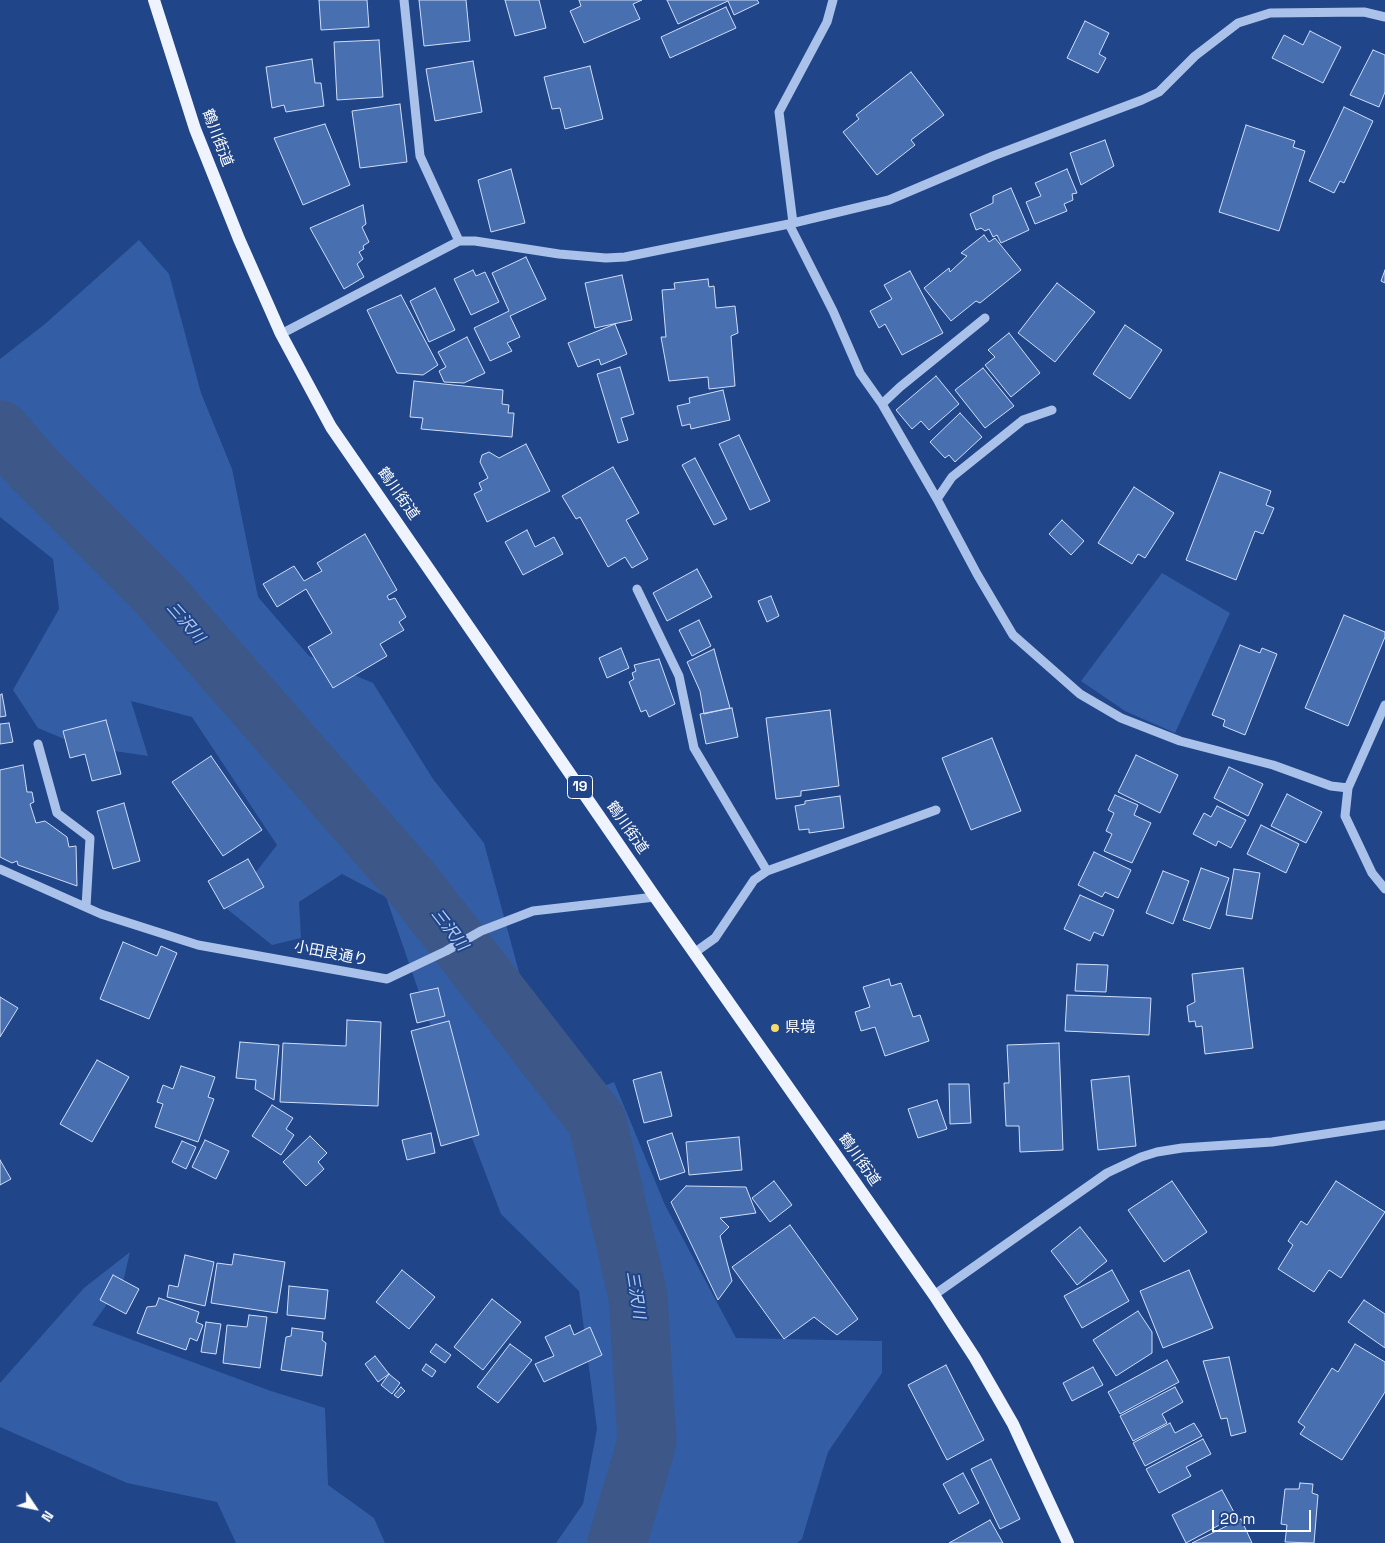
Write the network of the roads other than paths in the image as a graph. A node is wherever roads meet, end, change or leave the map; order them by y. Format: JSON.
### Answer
{"nodes":[{"id":1,"x":154,"y":0,"type":"edge"},
{"id":2,"x":404,"y":0,"type":"edge"},
{"id":3,"x":833,"y":0,"type":"edge"},
{"id":4,"x":1385,"y":17,"type":"edge"},
{"id":5,"x":791,"y":224,"type":"junction"},
{"id":6,"x":459,"y":242,"type":"junction"},
{"id":7,"x":985,"y":318,"type":"dead end"},
{"id":8,"x":281,"y":334,"type":"junction"},
{"id":9,"x":882,"y":404,"type":"junction"},
{"id":10,"x":1052,"y":410,"type":"dead end"},
{"id":11,"x":937,"y":499,"type":"junction"},
{"id":12,"x":637,"y":589,"type":"dead end"},
{"id":13,"x":1385,"y":706,"type":"edge"},
{"id":14,"x":38,"y":744,"type":"dead end"},
{"id":15,"x":1348,"y":788,"type":"junction"},
{"id":16,"x":936,"y":810,"type":"dead end"},
{"id":17,"x":0,"y":869,"type":"edge"},
{"id":18,"x":766,"y":871,"type":"junction"},
{"id":19,"x":1385,"y":889,"type":"edge"},
{"id":20,"x":655,"y":897,"type":"junction"},
{"id":21,"x":86,"y":907,"type":"junction"},
{"id":22,"x":694,"y":953,"type":"junction"},
{"id":23,"x":1385,"y":1125,"type":"edge"},
{"id":24,"x":934,"y":1295,"type":"junction"},
{"id":25,"x":1068,"y":1543,"type":"edge"}],
"edges":[{"from":1,"to":8,"type":"main road","name":"鶴川街道","number":"19"},
{"from":2,"to":6,"type":"street"},
{"from":3,"to":5,"type":"street"},
{"from":4,"to":5,"type":"street"},
{"from":5,"to":6,"type":"street"},
{"from":5,"to":9,"type":"street"},
{"from":6,"to":8,"type":"street"},
{"from":7,"to":9,"type":"street"},
{"from":8,"to":20,"type":"main road","name":"鶴川街道","number":"19"},
{"from":9,"to":11,"type":"street"},
{"from":10,"to":11,"type":"street"},
{"from":11,"to":15,"type":"street"},
{"from":12,"to":18,"type":"street"},
{"from":13,"to":15,"type":"street"},
{"from":14,"to":21,"type":"street"},
{"from":15,"to":19,"type":"street"},
{"from":16,"to":18,"type":"street"},
{"from":17,"to":21,"type":"street","name":"小田良通り"},
{"from":18,"to":22,"type":"street"},
{"from":20,"to":21,"type":"street","name":"小田良通り"},
{"from":20,"to":22,"type":"main road","name":"鶴川街道","number":"19"},
{"from":22,"to":24,"type":"main road","name":"鶴川街道","number":"19"},
{"from":23,"to":24,"type":"street"},
{"from":24,"to":25,"type":"main road","name":"鶴川街道","number":"19"}]}
